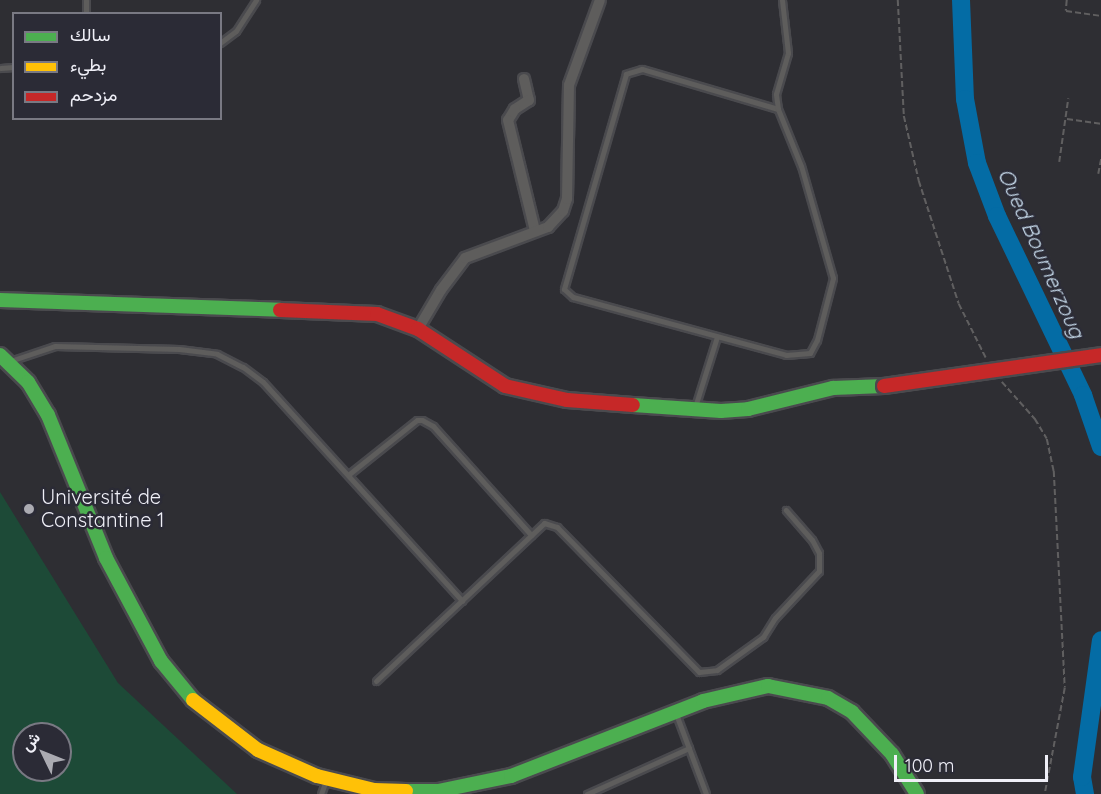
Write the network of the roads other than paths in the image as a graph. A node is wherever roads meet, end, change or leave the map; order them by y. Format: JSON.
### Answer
{"nodes":[{"id":1,"x":256,"y":0,"type":"edge"},
{"id":2,"x":600,"y":0,"type":"edge"},
{"id":3,"x":782,"y":0,"type":"edge"},
{"id":4,"x":222,"y":42,"type":"edge"},
{"id":5,"x":524,"y":80,"type":"dead end"},
{"id":6,"x":778,"y":109,"type":"junction"},
{"id":7,"x":536,"y":231,"type":"junction"},
{"id":8,"x":0,"y":300,"type":"edge"},
{"id":9,"x":418,"y":329,"type":"junction"},
{"id":10,"x":717,"y":337,"type":"junction"},
{"id":11,"x":1101,"y":355,"type":"edge"},
{"id":12,"x":4,"y":358,"type":"edge"},
{"id":13,"x":693,"y":411,"type":"junction"},
{"id":14,"x":348,"y":475,"type":"junction"},
{"id":15,"x":786,"y":510,"type":"dead end"},
{"id":16,"x":531,"y":535,"type":"junction"},
{"id":17,"x":462,"y":601,"type":"junction"},
{"id":18,"x":376,"y":681,"type":"dead end"},
{"id":19,"x":676,"y":712,"type":"junction"},
{"id":20,"x":689,"y":748,"type":"junction"},
{"id":21,"x":326,"y":778,"type":"junction"},
{"id":22,"x":321,"y":794,"type":"edge"},
{"id":23,"x":587,"y":794,"type":"edge"},
{"id":24,"x":706,"y":794,"type":"edge"},
{"id":25,"x":917,"y":794,"type":"edge"}],
"edges":[{"from":1,"to":4,"type":"lane"},
{"from":2,"to":7,"type":"street"},
{"from":3,"to":6,"type":"lane"},
{"from":5,"to":7,"type":"street"},
{"from":6,"to":10,"type":"lane"},
{"from":6,"to":10,"type":"lane"},
{"from":7,"to":9,"type":"street"},
{"from":8,"to":9,"type":"main road"},
{"from":9,"to":13,"type":"main road"},
{"from":10,"to":13,"type":"lane"},
{"from":11,"to":13,"type":"main road","bridge":true},
{"from":12,"to":14,"type":"lane"},
{"from":12,"to":21,"type":"main road"},
{"from":14,"to":16,"type":"lane"},
{"from":14,"to":17,"type":"lane"},
{"from":15,"to":16,"type":"lane"},
{"from":16,"to":17,"type":"lane"},
{"from":17,"to":18,"type":"lane"},
{"from":19,"to":20,"type":"lane"},
{"from":19,"to":21,"type":"main road"},
{"from":19,"to":25,"type":"main road"},
{"from":20,"to":23,"type":"lane"},
{"from":20,"to":24,"type":"lane"},
{"from":21,"to":22,"type":"lane"}]}
